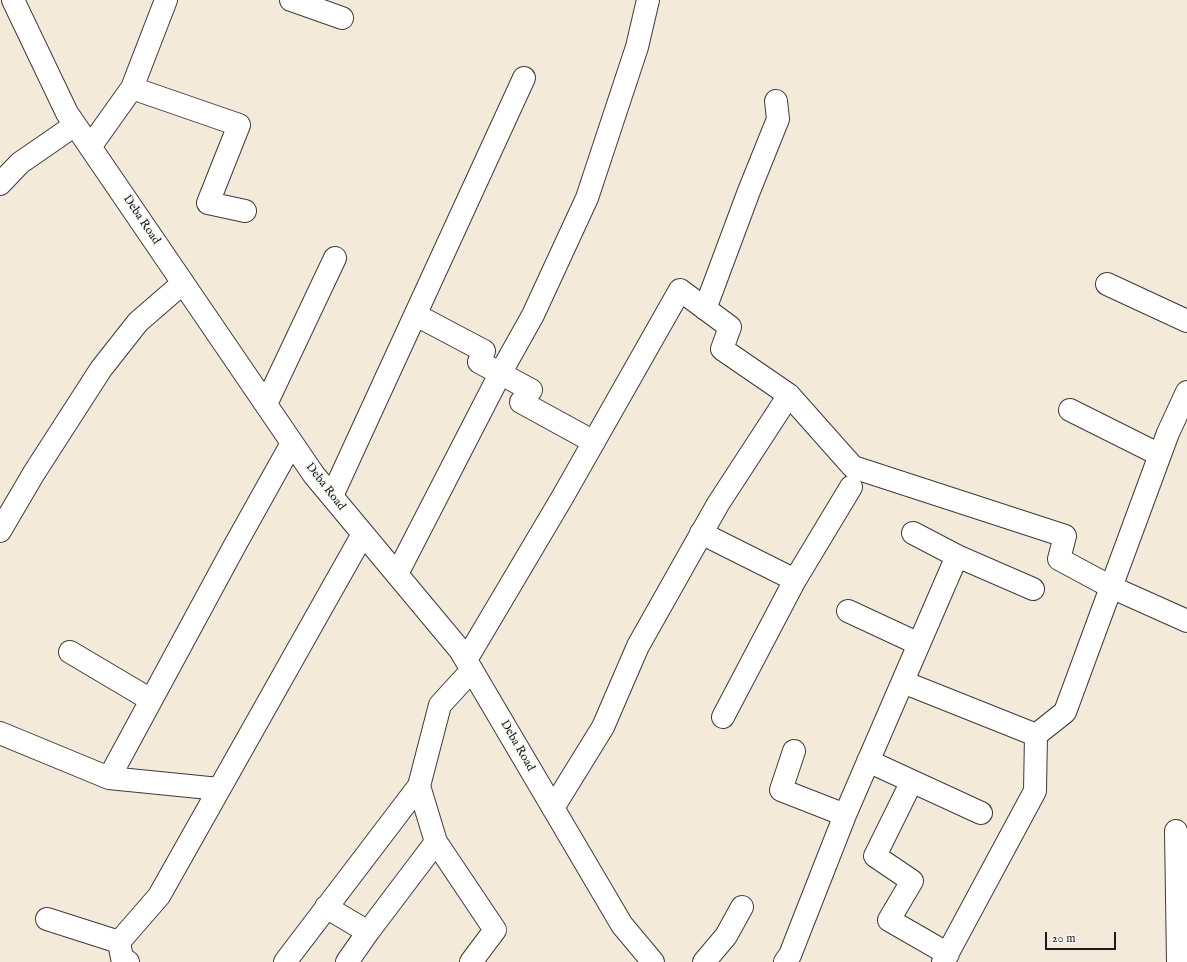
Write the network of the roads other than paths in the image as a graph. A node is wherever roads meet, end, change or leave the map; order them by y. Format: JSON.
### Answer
{"nodes":[{"id":1,"x":13,"y":0,"type":"edge"},
{"id":2,"x":166,"y":0,"type":"edge"},
{"id":3,"x":291,"y":0,"type":"edge"},
{"id":4,"x":648,"y":0,"type":"edge"},
{"id":5,"x":342,"y":18,"type":"dead end"},
{"id":6,"x":524,"y":78,"type":"dead end"},
{"id":7,"x":132,"y":88,"type":"junction"},
{"id":8,"x":776,"y":101,"type":"dead end"},
{"id":9,"x":76,"y":125,"type":"junction"},
{"id":10,"x":90,"y":147,"type":"junction"},
{"id":11,"x":0,"y":184,"type":"edge"},
{"id":12,"x":245,"y":212,"type":"dead end"},
{"id":13,"x":335,"y":258,"type":"dead end"},
{"id":14,"x":183,"y":283,"type":"junction"},
{"id":15,"x":1107,"y":284,"type":"dead end"},
{"id":16,"x":705,"y":309,"type":"junction"},
{"id":17,"x":416,"y":315,"type":"junction"},
{"id":18,"x":1187,"y":321,"type":"edge"},
{"id":19,"x":500,"y":374,"type":"junction"},
{"id":20,"x":1187,"y":392,"type":"edge"},
{"id":21,"x":789,"y":395,"type":"junction"},
{"id":22,"x":266,"y":404,"type":"junction"},
{"id":23,"x":1070,"y":410,"type":"dead end"},
{"id":24,"x":594,"y":442,"type":"junction"},
{"id":25,"x":292,"y":443,"type":"junction"},
{"id":26,"x":1160,"y":455,"type":"junction"},
{"id":27,"x":851,"y":487,"type":"dead end"},
{"id":28,"x":332,"y":496,"type":"junction"},
{"id":29,"x":0,"y":531,"type":"edge"},
{"id":30,"x":913,"y":532,"type":"dead end"},
{"id":31,"x":701,"y":533,"type":"junction"},
{"id":32,"x":363,"y":534,"type":"junction"},
{"id":33,"x":957,"y":556,"type":"junction"},
{"id":34,"x":397,"y":574,"type":"junction"},
{"id":35,"x":795,"y":580,"type":"junction"},
{"id":36,"x":1111,"y":587,"type":"junction"},
{"id":37,"x":1033,"y":589,"type":"dead end"},
{"id":38,"x":848,"y":611,"type":"dead end"},
{"id":39,"x":1187,"y":621,"type":"edge"},
{"id":40,"x":919,"y":644,"type":"junction"},
{"id":41,"x":70,"y":652,"type":"dead end"},
{"id":42,"x":469,"y":665,"type":"junction"},
{"id":43,"x":902,"y":682,"type":"junction"},
{"id":44,"x":151,"y":700,"type":"junction"},
{"id":45,"x":723,"y":717,"type":"dead end"},
{"id":46,"x":0,"y":733,"type":"edge"},
{"id":47,"x":1036,"y":735,"type":"junction"},
{"id":48,"x":794,"y":752,"type":"dead end"},
{"id":49,"x":868,"y":761,"type":"junction"},
{"id":50,"x":109,"y":778,"type":"junction"},
{"id":51,"x":912,"y":781,"type":"junction"},
{"id":52,"x":419,"y":786,"type":"junction"},
{"id":53,"x":219,"y":789,"type":"junction"},
{"id":54,"x":553,"y":808,"type":"junction"},
{"id":55,"x":981,"y":813,"type":"dead end"},
{"id":56,"x":845,"y":815,"type":"junction"},
{"id":57,"x":1176,"y":832,"type":"dead end"},
{"id":58,"x":436,"y":842,"type":"junction"},
{"id":59,"x":326,"y":907,"type":"junction"},
{"id":60,"x":742,"y":907,"type":"dead end"},
{"id":61,"x":47,"y":919,"type":"dead end"},
{"id":62,"x":368,"y":932,"type":"junction"},
{"id":63,"x":119,"y":942,"type":"junction"},
{"id":64,"x":945,"y":958,"type":"edge"},
{"id":65,"x":128,"y":962,"type":"edge"},
{"id":66,"x":285,"y":962,"type":"edge"},
{"id":67,"x":347,"y":962,"type":"edge"},
{"id":68,"x":471,"y":962,"type":"edge"},
{"id":69,"x":653,"y":962,"type":"edge"},
{"id":70,"x":704,"y":962,"type":"edge"},
{"id":71,"x":785,"y":962,"type":"edge"},
{"id":72,"x":1178,"y":962,"type":"edge"}],
"edges":[{"from":1,"to":9,"type":"street","name":"Deba Road"},
{"from":2,"to":7,"type":"street"},
{"from":3,"to":5,"type":"street"},
{"from":4,"to":19,"type":"street"},
{"from":6,"to":17,"type":"street"},
{"from":7,"to":10,"type":"street"},
{"from":7,"to":12,"type":"street"},
{"from":8,"to":16,"type":"street"},
{"from":9,"to":10,"type":"street","name":"Deba Road"},
{"from":9,"to":11,"type":"street"},
{"from":10,"to":14,"type":"street","name":"Deba Road"},
{"from":13,"to":22,"type":"street"},
{"from":14,"to":22,"type":"street","name":"Deba Road"},
{"from":14,"to":29,"type":"street"},
{"from":15,"to":18,"type":"street"},
{"from":16,"to":21,"type":"street"},
{"from":16,"to":24,"type":"street"},
{"from":17,"to":19,"type":"street"},
{"from":17,"to":28,"type":"street"},
{"from":19,"to":24,"type":"street"},
{"from":19,"to":34,"type":"street"},
{"from":20,"to":26,"type":"street"},
{"from":21,"to":31,"type":"street"},
{"from":21,"to":36,"type":"street"},
{"from":22,"to":25,"type":"street","name":"Deba Road"},
{"from":23,"to":26,"type":"street"},
{"from":24,"to":42,"type":"street"},
{"from":25,"to":28,"type":"street","name":"Deba Road"},
{"from":25,"to":44,"type":"street"},
{"from":26,"to":36,"type":"street"},
{"from":27,"to":35,"type":"street"},
{"from":28,"to":32,"type":"street","name":"Deba Road"},
{"from":30,"to":33,"type":"street"},
{"from":31,"to":35,"type":"street"},
{"from":31,"to":54,"type":"street"},
{"from":32,"to":34,"type":"street","name":"Deba Road"},
{"from":32,"to":53,"type":"street"},
{"from":33,"to":37,"type":"street"},
{"from":33,"to":40,"type":"street"},
{"from":34,"to":42,"type":"street","name":"Deba Road"},
{"from":35,"to":45,"type":"street"},
{"from":36,"to":39,"type":"street"},
{"from":36,"to":47,"type":"street"},
{"from":38,"to":40,"type":"street"},
{"from":40,"to":43,"type":"street"},
{"from":41,"to":44,"type":"street"},
{"from":42,"to":52,"type":"street"},
{"from":42,"to":54,"type":"street","name":"Deba Road"},
{"from":43,"to":47,"type":"street"},
{"from":43,"to":49,"type":"street"},
{"from":44,"to":50,"type":"street"},
{"from":46,"to":50,"type":"street"},
{"from":47,"to":64,"type":"street"},
{"from":48,"to":56,"type":"street"},
{"from":49,"to":51,"type":"street"},
{"from":49,"to":56,"type":"street"},
{"from":50,"to":53,"type":"street"},
{"from":51,"to":55,"type":"street"},
{"from":51,"to":64,"type":"street"},
{"from":52,"to":58,"type":"street"},
{"from":52,"to":59,"type":"street"},
{"from":53,"to":63,"type":"street"},
{"from":54,"to":69,"type":"street","name":"Deba Road"},
{"from":56,"to":71,"type":"street"},
{"from":57,"to":72,"type":"street"},
{"from":58,"to":62,"type":"street"},
{"from":58,"to":68,"type":"street"},
{"from":59,"to":62,"type":"street"},
{"from":59,"to":66,"type":"street"},
{"from":60,"to":70,"type":"street"},
{"from":61,"to":63,"type":"street"},
{"from":62,"to":67,"type":"street"},
{"from":63,"to":65,"type":"street"}]}
